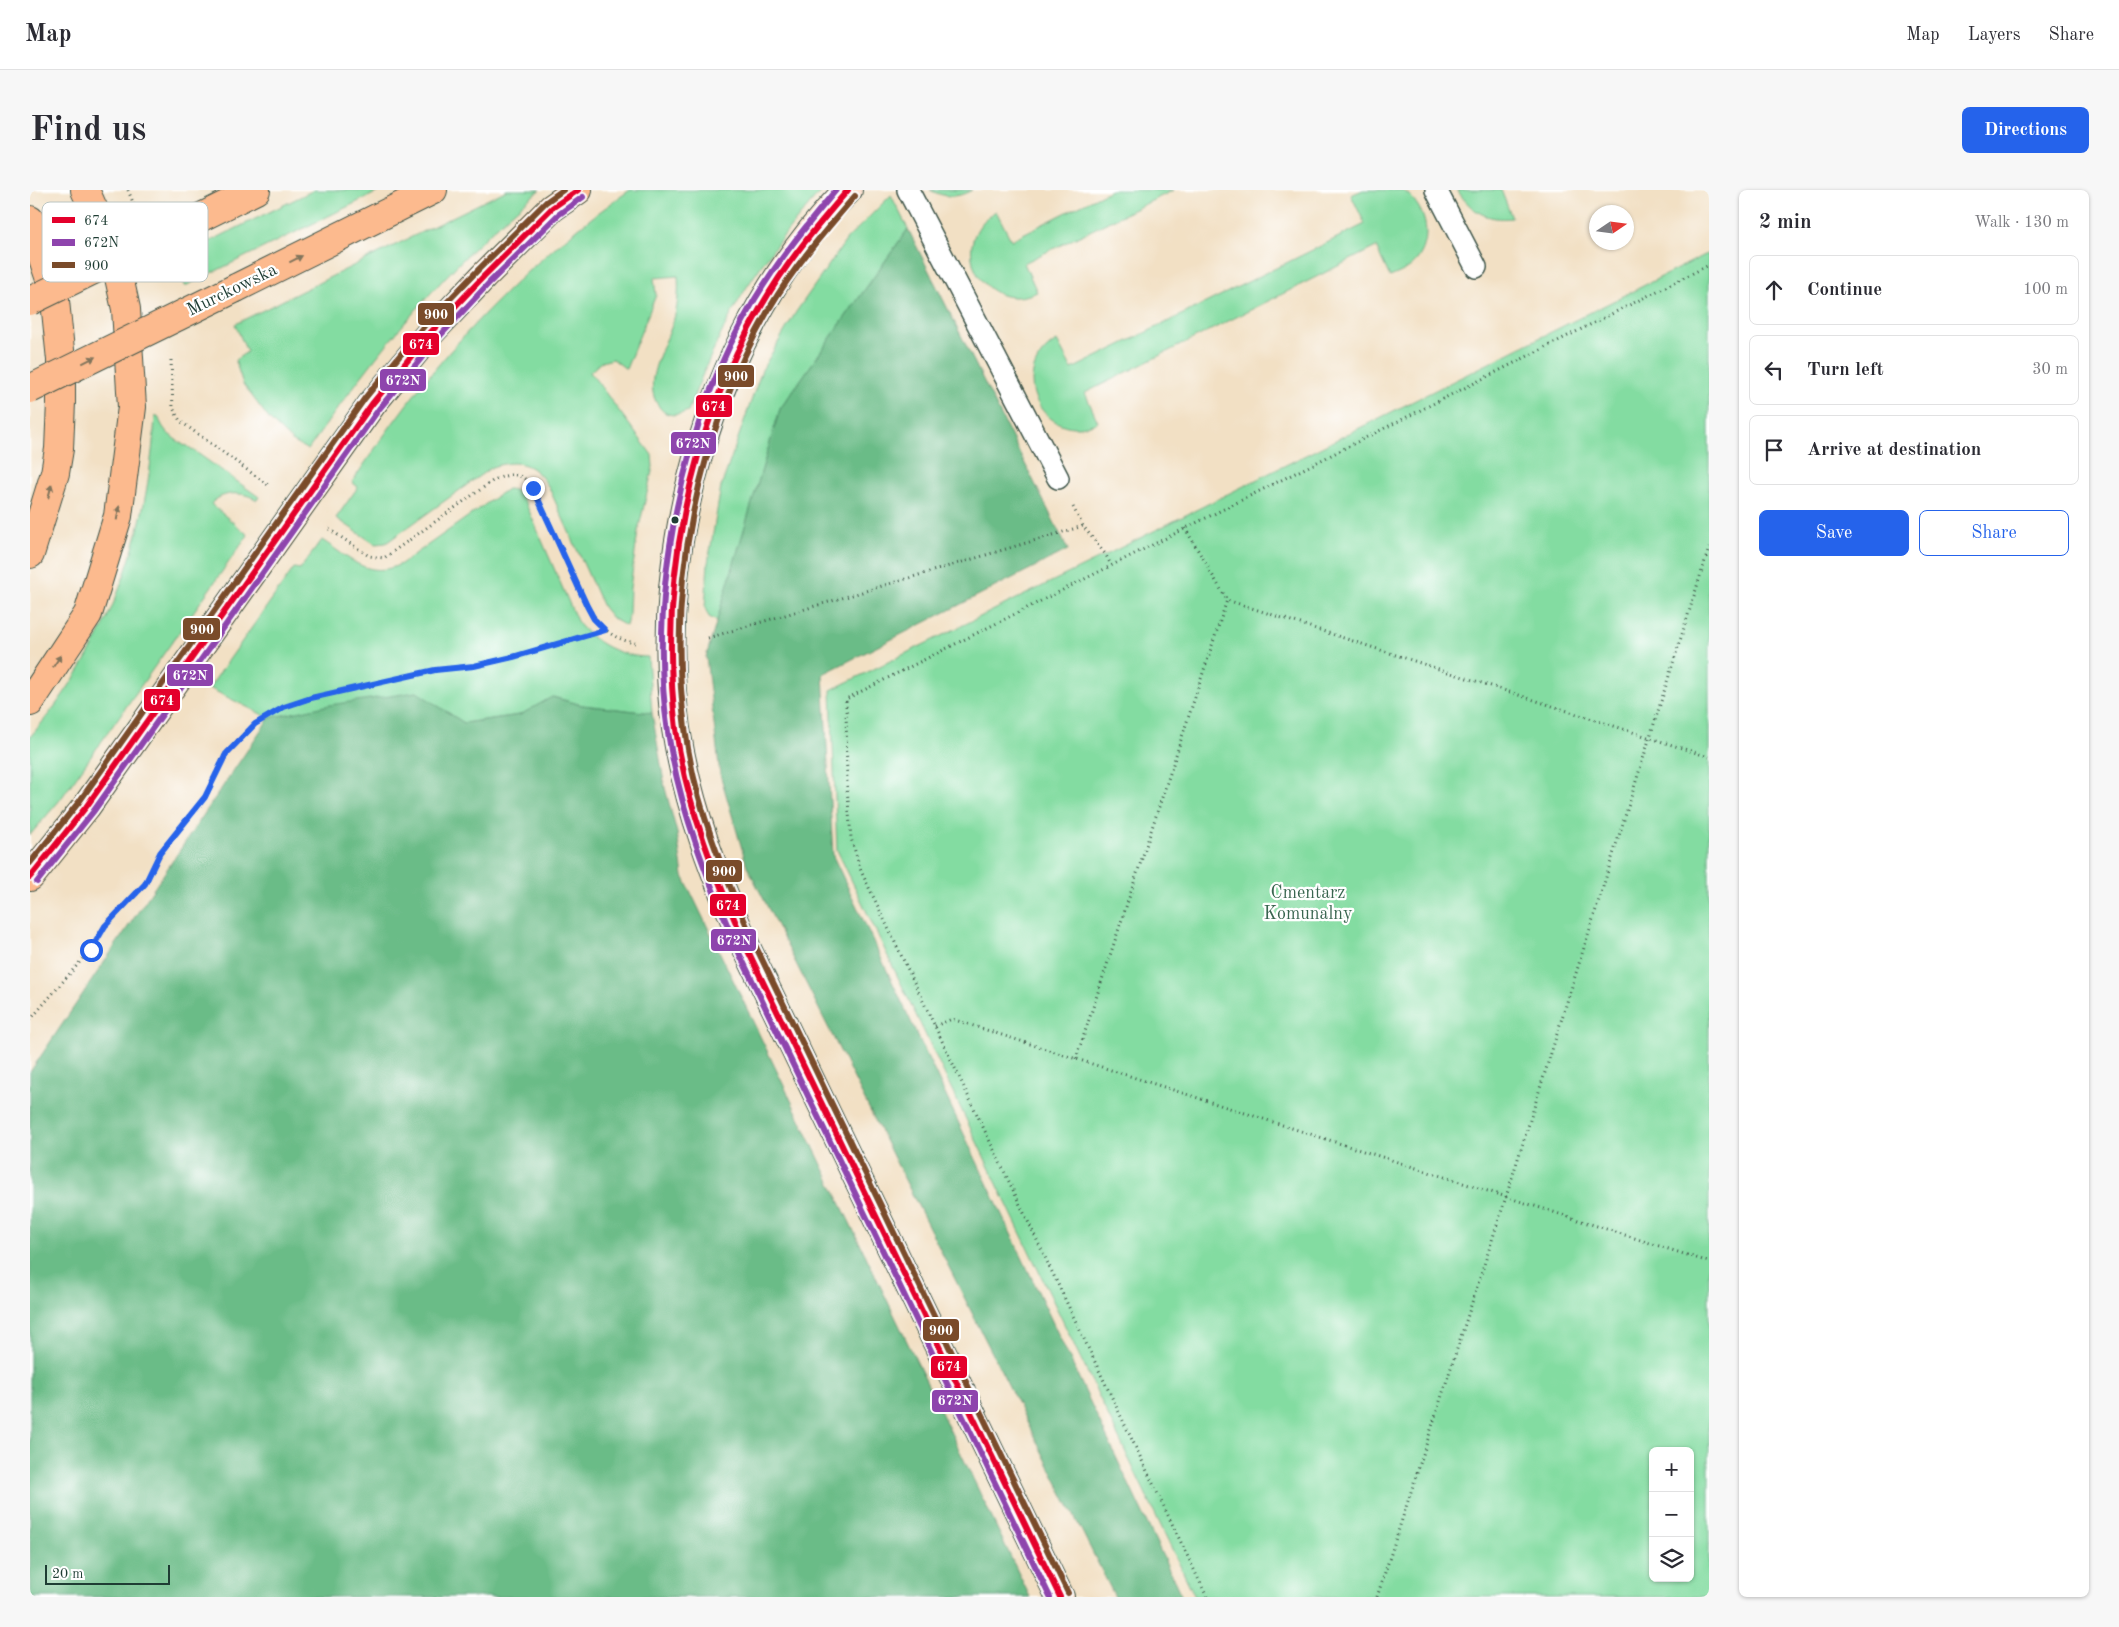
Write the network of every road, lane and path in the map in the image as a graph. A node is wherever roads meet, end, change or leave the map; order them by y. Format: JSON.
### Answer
{"nodes":[{"id":1,"x":85,"y":190,"type":"edge"},
{"id":2,"x":256,"y":190,"type":"edge"},
{"id":3,"x":433,"y":190,"type":"edge"},
{"id":4,"x":578,"y":190,"type":"edge"},
{"id":5,"x":848,"y":190,"type":"edge"},
{"id":6,"x":908,"y":190,"type":"edge"},
{"id":7,"x":1436,"y":190,"type":"edge"},
{"id":8,"x":90,"y":202,"type":"edge"},
{"id":9,"x":208,"y":214,"type":"edge"},
{"id":10,"x":30,"y":220,"type":"edge"},
{"id":11,"x":42,"y":256,"type":"edge"},
{"id":12,"x":1709,"y":265,"type":"edge"},
{"id":13,"x":1476,"y":267,"type":"dead end"},
{"id":14,"x":51,"y":282,"type":"edge"},
{"id":15,"x":69,"y":282,"type":"edge"},
{"id":16,"x":120,"y":282,"type":"edge"},
{"id":17,"x":30,"y":301,"type":"edge"},
{"id":18,"x":30,"y":389,"type":"edge"},
{"id":19,"x":1058,"y":478,"type":"joint"},
{"id":20,"x":1083,"y":526,"type":"junction"},
{"id":21,"x":1185,"y":528,"type":"junction"},
{"id":22,"x":329,"y":529,"type":"dead end"},
{"id":23,"x":1709,"y":548,"type":"edge"},
{"id":24,"x":30,"y":554,"type":"edge"},
{"id":25,"x":1111,"y":565,"type":"junction"},
{"id":26,"x":1227,"y":600,"type":"junction"},
{"id":27,"x":605,"y":630,"type":"junction"},
{"id":28,"x":707,"y":638,"type":"dead end"},
{"id":29,"x":638,"y":644,"type":"dead end"},
{"id":30,"x":30,"y":702,"type":"edge"},
{"id":31,"x":1649,"y":738,"type":"junction"},
{"id":32,"x":1709,"y":757,"type":"edge"},
{"id":33,"x":30,"y":877,"type":"edge"},
{"id":34,"x":30,"y":1020,"type":"edge"},
{"id":35,"x":935,"y":1026,"type":"junction"},
{"id":36,"x":1076,"y":1059,"type":"junction"},
{"id":37,"x":1506,"y":1197,"type":"junction"},
{"id":38,"x":1709,"y":1262,"type":"edge"},
{"id":39,"x":1060,"y":1597,"type":"edge"},
{"id":40,"x":1208,"y":1597,"type":"edge"},
{"id":41,"x":1378,"y":1597,"type":"edge"}],
"edges":[{"from":8,"to":1,"type":"main road","one_way":true},
{"from":2,"to":9,"type":"main road","bridge":true},
{"from":18,"to":3,"type":"main road","name":"Murckowska","one_way":true,"bridge":true},
{"from":4,"to":33,"type":"main road"},
{"from":5,"to":39,"type":"street"},
{"from":6,"to":19,"type":"lane"},
{"from":7,"to":13,"type":"lane"},
{"from":11,"to":10,"type":"main road","one_way":true},
{"from":12,"to":21,"type":"path"},
{"from":24,"to":14,"type":"main road","one_way":true},
{"from":15,"to":17,"type":"main road","bridge":true},
{"from":30,"to":16,"type":"main road","one_way":true},
{"from":19,"to":20,"type":"path"},
{"from":20,"to":25,"type":"path"},
{"from":20,"to":28,"type":"path"},
{"from":21,"to":25,"type":"path"},
{"from":21,"to":26,"type":"path"},
{"from":22,"to":27,"type":"path"},
{"from":23,"to":31,"type":"path"},
{"from":25,"to":35,"type":"path"},
{"from":26,"to":31,"type":"path"},
{"from":26,"to":36,"type":"path"},
{"from":27,"to":29,"type":"path"},
{"from":27,"to":34,"type":"path"},
{"from":31,"to":32,"type":"path"},
{"from":31,"to":37,"type":"path"},
{"from":35,"to":36,"type":"path"},
{"from":35,"to":40,"type":"path"},
{"from":36,"to":37,"type":"path"},
{"from":37,"to":38,"type":"path"},
{"from":37,"to":41,"type":"path"}]}
